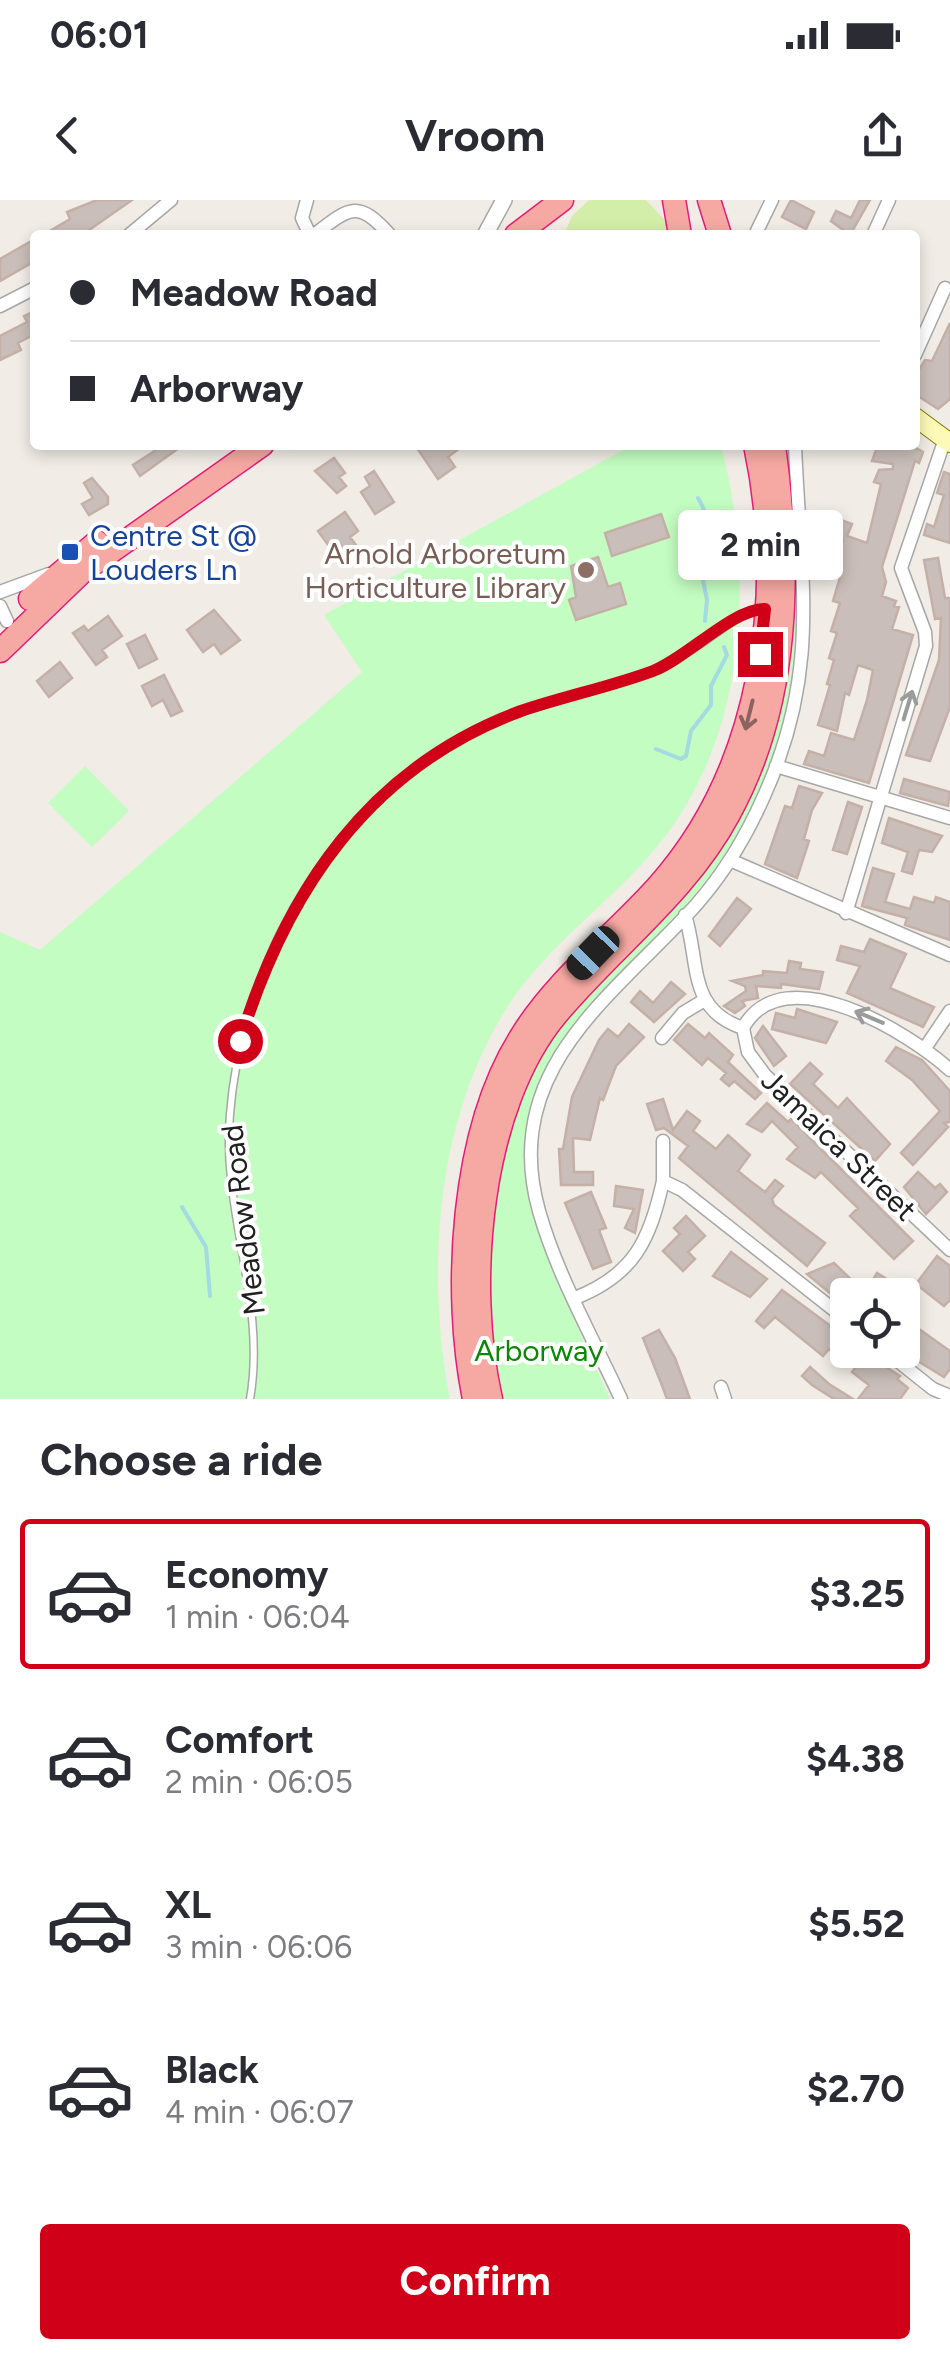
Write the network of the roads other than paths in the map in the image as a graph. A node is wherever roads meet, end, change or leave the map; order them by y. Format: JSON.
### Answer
{"nodes":[{"id":1,"x":172,"y":200,"type":"edge"},
{"id":2,"x":307,"y":200,"type":"edge"},
{"id":3,"x":504,"y":200,"type":"edge"},
{"id":4,"x":562,"y":200,"type":"edge"},
{"id":5,"x":574,"y":200,"type":"edge"},
{"id":6,"x":709,"y":200,"type":"edge"},
{"id":7,"x":772,"y":200,"type":"edge"},
{"id":8,"x":889,"y":200,"type":"edge"},
{"id":9,"x":135,"y":230,"type":"edge"},
{"id":10,"x":309,"y":230,"type":"edge"},
{"id":11,"x":320,"y":230,"type":"edge"},
{"id":12,"x":386,"y":230,"type":"edge"},
{"id":13,"x":488,"y":230,"type":"edge"},
{"id":14,"x":523,"y":230,"type":"edge"},
{"id":15,"x":553,"y":230,"type":"edge"},
{"id":16,"x":718,"y":230,"type":"edge"},
{"id":17,"x":757,"y":230,"type":"edge"},
{"id":18,"x":876,"y":230,"type":"edge"},
{"id":19,"x":945,"y":288,"type":"dead end"},
{"id":20,"x":30,"y":291,"type":"edge"},
{"id":21,"x":0,"y":306,"type":"edge"},
{"id":22,"x":920,"y":344,"type":"edge"},
{"id":23,"x":920,"y":421,"type":"edge"},
{"id":24,"x":948,"y":441,"type":"edge"},
{"id":25,"x":228,"y":450,"type":"edge"},
{"id":26,"x":255,"y":450,"type":"edge"},
{"id":27,"x":756,"y":450,"type":"edge"},
{"id":28,"x":775,"y":450,"type":"edge"},
{"id":29,"x":795,"y":450,"type":"edge"},
{"id":30,"x":60,"y":570,"type":"junction"},
{"id":31,"x":0,"y":592,"type":"edge"},
{"id":32,"x":765,"y":609,"type":"junction"},
{"id":33,"x":2,"y":619,"type":"edge"},
{"id":34,"x":0,"y":651,"type":"edge"},
{"id":35,"x":776,"y":766,"type":"junction"},
{"id":36,"x":880,"y":799,"type":"junction"},
{"id":37,"x":950,"y":818,"type":"edge"},
{"id":38,"x":730,"y":860,"type":"junction"},
{"id":39,"x":846,"y":912,"type":"junction"},
{"id":40,"x":686,"y":915,"type":"junction"},
{"id":41,"x":950,"y":955,"type":"edge"},
{"id":42,"x":703,"y":1001,"type":"junction"},
{"id":43,"x":950,"y":1011,"type":"edge"},
{"id":44,"x":743,"y":1028,"type":"junction"},
{"id":45,"x":662,"y":1038,"type":"dead end"},
{"id":46,"x":925,"y":1048,"type":"junction"},
{"id":47,"x":950,"y":1070,"type":"edge"},
{"id":48,"x":664,"y":1141,"type":"dead end"},
{"id":49,"x":663,"y":1180,"type":"junction"},
{"id":50,"x":950,"y":1250,"type":"edge"},
{"id":51,"x":575,"y":1298,"type":"junction"},
{"id":52,"x":830,"y":1308,"type":"edge"},
{"id":53,"x":907,"y":1368,"type":"edge"},
{"id":54,"x":950,"y":1396,"type":"edge"},
{"id":55,"x":250,"y":1399,"type":"edge"},
{"id":56,"x":474,"y":1399,"type":"edge"},
{"id":57,"x":492,"y":1399,"type":"edge"},
{"id":58,"x":620,"y":1399,"type":"edge"}],
"edges":[{"from":1,"to":9,"type":"street"},
{"from":2,"to":10,"type":"street"},
{"from":3,"to":13,"type":"street"},
{"from":4,"to":14,"type":"highway"},
{"from":5,"to":15,"type":"highway"},
{"from":6,"to":16,"type":"highway"},
{"from":7,"to":17,"type":"street"},
{"from":8,"to":18,"type":"street"},
{"from":11,"to":12,"type":"street"},
{"from":19,"to":22,"type":"street"},
{"from":20,"to":21,"type":"street"},
{"from":23,"to":24,"type":"main road"},
{"from":36,"to":24,"type":"street","one_way":true},
{"from":25,"to":30,"type":"highway"},
{"from":26,"to":34,"type":"highway"},
{"from":27,"to":32,"type":"highway"},
{"from":28,"to":57,"type":"highway"},
{"from":29,"to":35,"type":"street"},
{"from":30,"to":31,"type":"street"},
{"from":30,"to":33,"type":"highway"},
{"from":32,"to":55,"type":"lane","name":"Meadow Road"},
{"from":32,"to":56,"type":"highway","one_way":true},
{"from":35,"to":36,"type":"street"},
{"from":35,"to":38,"type":"street"},
{"from":36,"to":37,"type":"street"},
{"from":36,"to":39,"type":"street"},
{"from":38,"to":39,"type":"street"},
{"from":38,"to":40,"type":"street"},
{"from":39,"to":41,"type":"street"},
{"from":40,"to":42,"type":"street"},
{"from":40,"to":51,"type":"street"},
{"from":42,"to":44,"type":"street"},
{"from":42,"to":45,"type":"street"},
{"from":43,"to":46,"type":"street"},
{"from":46,"to":44,"type":"street","one_way":true},
{"from":44,"to":50,"type":"street","name":"Jamaica Street"},
{"from":46,"to":47,"type":"street"},
{"from":48,"to":49,"type":"street"},
{"from":49,"to":51,"type":"street"},
{"from":49,"to":52,"type":"street"},
{"from":51,"to":58,"type":"street"},
{"from":53,"to":54,"type":"street"}]}
